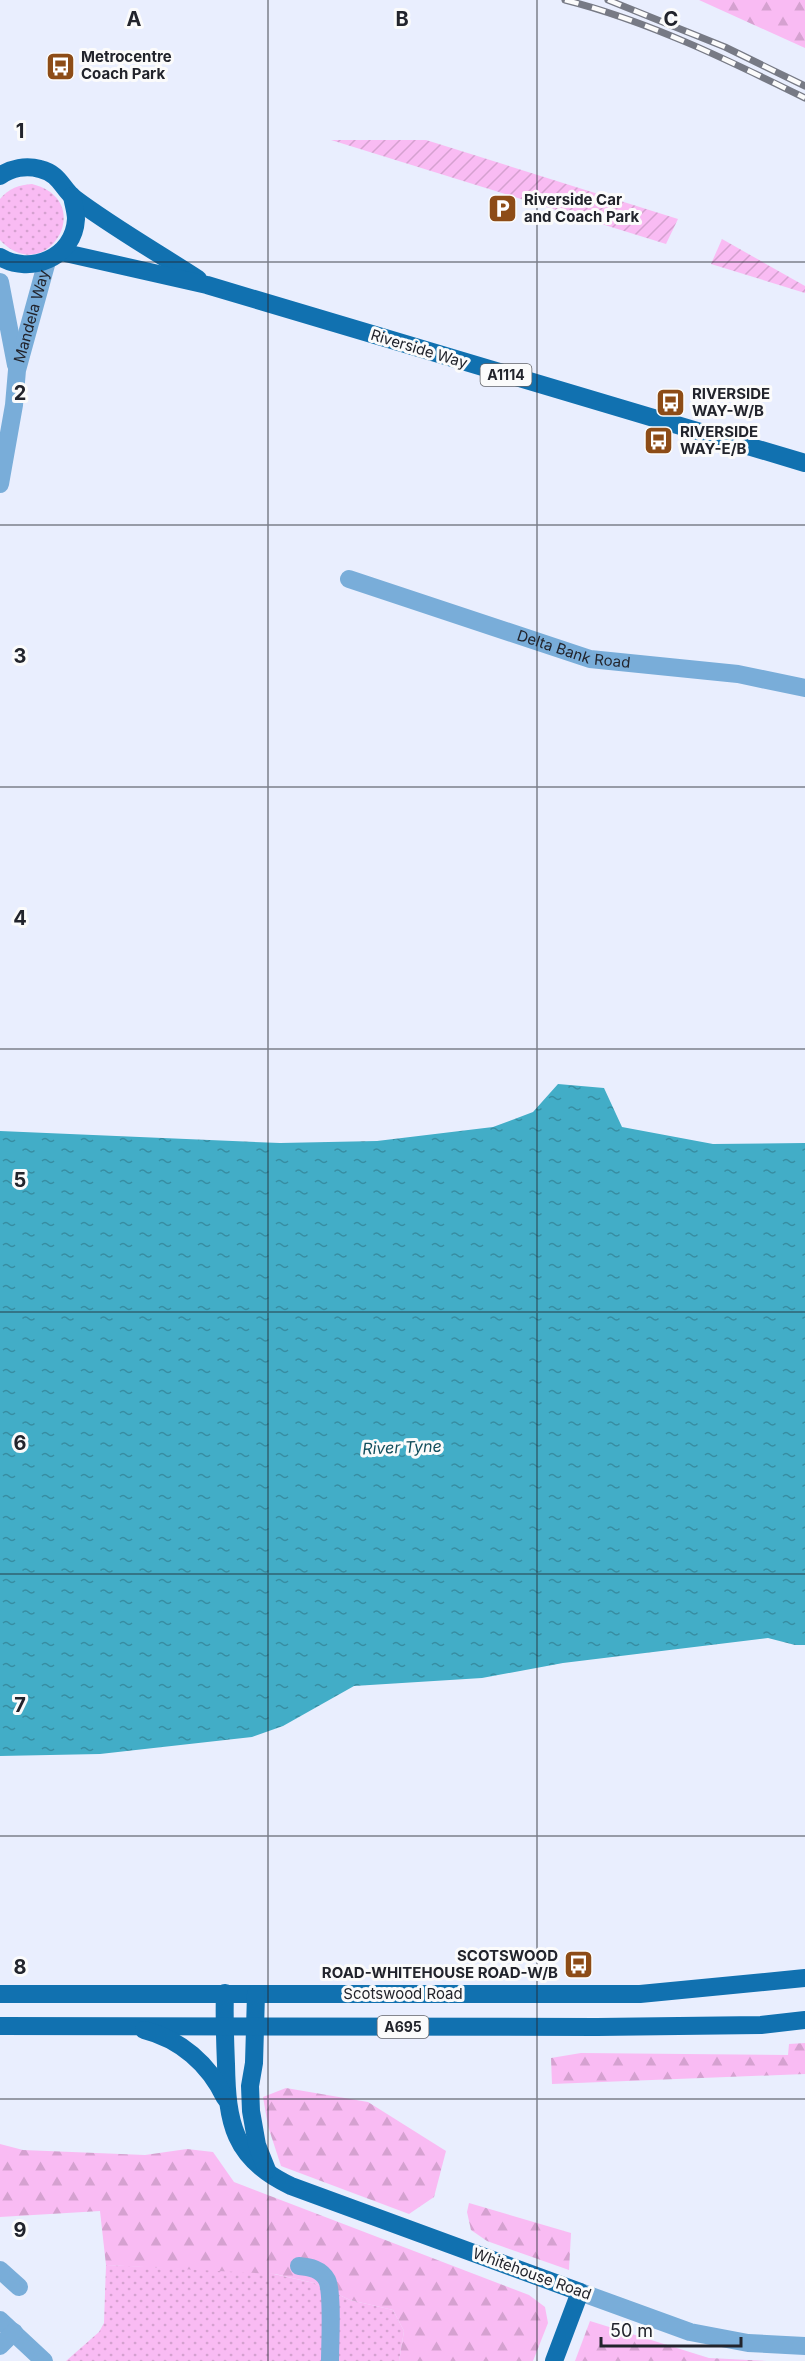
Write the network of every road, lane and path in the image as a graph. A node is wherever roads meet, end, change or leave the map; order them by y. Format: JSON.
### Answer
{"nodes":[{"id":1,"x":0,"y":176,"type":"edge"},
{"id":2,"x":72,"y":196,"type":"junction"},
{"id":3,"x":0,"y":257,"type":"edge"},
{"id":4,"x":54,"y":257,"type":"junction"},
{"id":5,"x":0,"y":282,"type":"edge"},
{"id":6,"x":207,"y":285,"type":"junction"},
{"id":7,"x":16,"y":370,"type":"junction"},
{"id":8,"x":805,"y":463,"type":"edge"},
{"id":9,"x":0,"y":484,"type":"edge"},
{"id":10,"x":349,"y":579,"type":"dead end"},
{"id":11,"x":805,"y":688,"type":"edge"},
{"id":12,"x":805,"y":1978,"type":"edge"},
{"id":13,"x":0,"y":1994,"type":"edge"},
{"id":14,"x":225,"y":1994,"type":"junction"},
{"id":15,"x":256,"y":1994,"type":"junction"},
{"id":16,"x":805,"y":2020,"type":"edge"},
{"id":17,"x":126,"y":2025,"type":"junction"},
{"id":18,"x":0,"y":2026,"type":"edge"},
{"id":19,"x":224,"y":2026,"type":"junction"},
{"id":20,"x":255,"y":2026,"type":"junction"},
{"id":21,"x":227,"y":2103,"type":"junction"},
{"id":22,"x":268,"y":2172,"type":"junction"},
{"id":23,"x":298,"y":2266,"type":"dead end"},
{"id":24,"x":0,"y":2270,"type":"edge"},
{"id":25,"x":20,"y":2287,"type":"dead end"},
{"id":26,"x":580,"y":2292,"type":"junction"},
{"id":27,"x":0,"y":2320,"type":"edge"},
{"id":28,"x":15,"y":2332,"type":"junction"},
{"id":29,"x":0,"y":2346,"type":"edge"},
{"id":30,"x":805,"y":2346,"type":"edge"},
{"id":31,"x":44,"y":2361,"type":"edge"},
{"id":32,"x":330,"y":2361,"type":"edge"},
{"id":33,"x":554,"y":2361,"type":"edge"}],
"edges":[{"from":1,"to":2,"type":"main road"},
{"from":2,"to":4,"type":"main road"},
{"from":2,"to":6,"type":"main road","number":"A1114"},
{"from":3,"to":4,"type":"main road"},
{"from":4,"to":6,"type":"main road","number":"A1114"},
{"from":4,"to":7,"type":"street","name":"Mandela Way"},
{"from":5,"to":7,"type":"street","name":"Mandela Way"},
{"from":6,"to":8,"type":"main road","name":"Riverside Way","number":"A1114"},
{"from":7,"to":9,"type":"street","name":"Mandela Way"},
{"from":10,"to":11,"type":"street","name":"Delta Bank Road"},
{"from":12,"to":15,"type":"main road","name":"Scotswood Road"},
{"from":13,"to":14,"type":"main road","name":"Scotswood Road"},
{"from":14,"to":15,"type":"main road","name":"Scotswood Road"},
{"from":14,"to":19,"type":"main road","name":"Whitehouse Road"},
{"from":15,"to":20,"type":"main road"},
{"from":16,"to":20,"type":"main road","number":"A695"},
{"from":17,"to":18,"type":"main road","number":"A695"},
{"from":17,"to":19,"type":"main road","number":"A695"},
{"from":17,"to":21,"type":"main road"},
{"from":19,"to":20,"type":"main road","number":"A695"},
{"from":19,"to":21,"type":"main road","name":"Whitehouse Road"},
{"from":20,"to":22,"type":"main road"},
{"from":21,"to":22,"type":"main road","name":"Whitehouse Road"},
{"from":22,"to":26,"type":"main road","name":"Whitehouse Road"},
{"from":23,"to":32,"type":"street"},
{"from":24,"to":25,"type":"street"},
{"from":26,"to":30,"type":"street","name":"Whitehouse Road"},
{"from":26,"to":33,"type":"main road"},
{"from":27,"to":28,"type":"street"},
{"from":28,"to":29,"type":"street"},
{"from":28,"to":31,"type":"street"}]}
